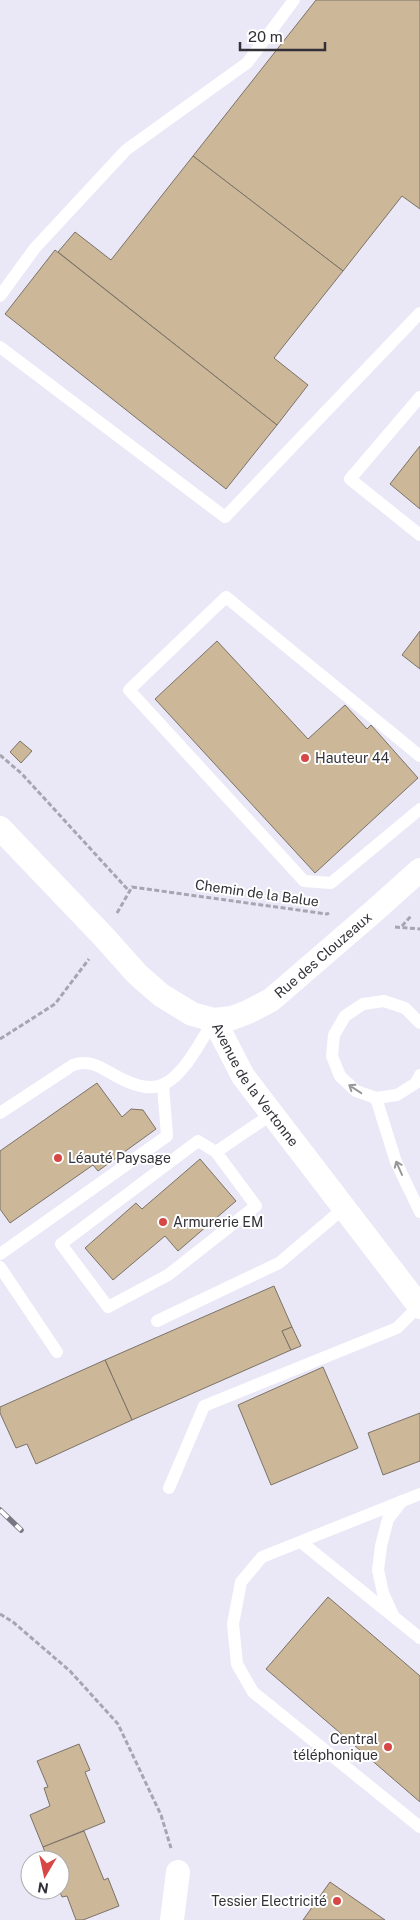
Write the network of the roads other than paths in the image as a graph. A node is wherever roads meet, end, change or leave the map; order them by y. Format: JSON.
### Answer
{"nodes":[{"id":1,"x":294,"y":0,"type":"edge"},
{"id":2,"x":0,"y":296,"type":"edge"},
{"id":3,"x":420,"y":312,"type":"edge"},
{"id":4,"x":0,"y":347,"type":"edge"},
{"id":5,"x":420,"y":397,"type":"edge"},
{"id":6,"x":420,"y":535,"type":"edge"},
{"id":7,"x":420,"y":756,"type":"edge"},
{"id":8,"x":420,"y":809,"type":"edge"},
{"id":9,"x":0,"y":828,"type":"edge"},
{"id":10,"x":420,"y":870,"type":"edge"},
{"id":11,"x":405,"y":1008,"type":"junction"},
{"id":12,"x":420,"y":1008,"type":"edge"},
{"id":13,"x":214,"y":1020,"type":"junction"},
{"id":14,"x":420,"y":1022,"type":"edge"},
{"id":15,"x":420,"y":1075,"type":"edge"},
{"id":16,"x":163,"y":1085,"type":"junction"},
{"id":17,"x":376,"y":1098,"type":"junction"},
{"id":18,"x":0,"y":1113,"type":"edge"},
{"id":19,"x":272,"y":1114,"type":"junction"},
{"id":20,"x":216,"y":1152,"type":"junction"},
{"id":21,"x":344,"y":1208,"type":"junction"},
{"id":22,"x":420,"y":1212,"type":"edge"},
{"id":23,"x":0,"y":1254,"type":"edge"},
{"id":24,"x":0,"y":1267,"type":"edge"},
{"id":25,"x":420,"y":1306,"type":"edge"},
{"id":26,"x":157,"y":1321,"type":"dead end"},
{"id":27,"x":57,"y":1352,"type":"dead end"},
{"id":28,"x":168,"y":1488,"type":"dead end"},
{"id":29,"x":420,"y":1494,"type":"edge"},
{"id":30,"x":402,"y":1501,"type":"junction"},
{"id":31,"x":300,"y":1542,"type":"junction"},
{"id":32,"x":394,"y":1617,"type":"junction"},
{"id":33,"x":420,"y":1638,"type":"edge"},
{"id":34,"x":420,"y":1827,"type":"edge"},
{"id":35,"x":178,"y":1872,"type":"road end"},
{"id":36,"x":172,"y":1920,"type":"edge"}],
"edges":[{"from":1,"to":2,"type":"lane"},
{"from":3,"to":4,"type":"lane"},
{"from":5,"to":6,"type":"lane"},
{"from":7,"to":8,"type":"lane"},
{"from":9,"to":13,"type":"street","name":"Avenue de la Vertonne"},
{"from":10,"to":13,"type":"street","name":"Rue des Clouzeaux"},
{"from":11,"to":12,"type":"lane"},
{"from":11,"to":14,"type":"lane"},
{"from":17,"to":11,"type":"lane","one_way":true},
{"from":13,"to":16,"type":"lane"},
{"from":13,"to":19,"type":"street","name":"Avenue de la Vertonne"},
{"from":15,"to":17,"type":"lane"},
{"from":16,"to":18,"type":"lane"},
{"from":16,"to":23,"type":"lane"},
{"from":22,"to":17,"type":"lane","one_way":true},
{"from":19,"to":20,"type":"lane"},
{"from":19,"to":21,"type":"street","name":"Avenue de la Vertonne"},
{"from":20,"to":20,"type":"lane"},
{"from":21,"to":25,"type":"street","name":"Avenue de la Vertonne"},
{"from":21,"to":26,"type":"lane"},
{"from":24,"to":27,"type":"lane"},
{"from":25,"to":28,"type":"lane"},
{"from":29,"to":30,"type":"lane"},
{"from":30,"to":31,"type":"lane"},
{"from":30,"to":32,"type":"lane"},
{"from":31,"to":32,"type":"lane"},
{"from":31,"to":34,"type":"lane"},
{"from":32,"to":33,"type":"lane"},
{"from":35,"to":36,"type":"street"}]}
